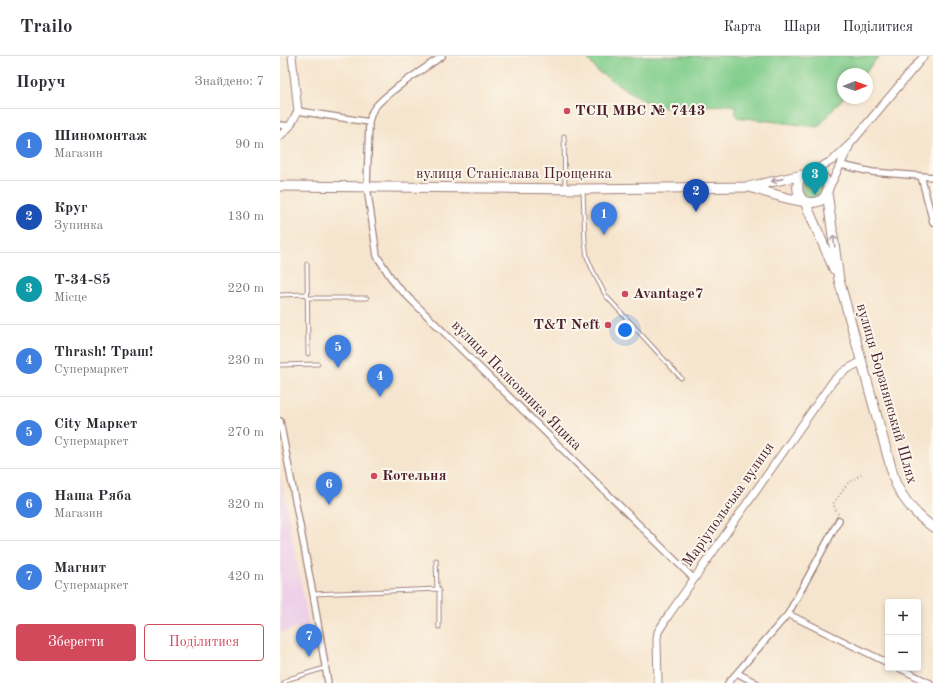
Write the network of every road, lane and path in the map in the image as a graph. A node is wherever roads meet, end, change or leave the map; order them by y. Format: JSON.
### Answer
{"nodes":[{"id":1,"x":292,"y":56,"type":"edge"},
{"id":2,"x":442,"y":56,"type":"edge"},
{"id":3,"x":924,"y":56,"type":"edge"},
{"id":4,"x":298,"y":111,"type":"junction"},
{"id":5,"x":369,"y":122,"type":"junction"},
{"id":6,"x":280,"y":125,"type":"edge"},
{"id":7,"x":290,"y":126,"type":"junction"},
{"id":8,"x":280,"y":136,"type":"edge"},
{"id":9,"x":564,"y":136,"type":"dead end"},
{"id":10,"x":850,"y":144,"type":"junction"},
{"id":11,"x":841,"y":165,"type":"junction"},
{"id":12,"x":807,"y":174,"type":"junction"},
{"id":13,"x":921,"y":176,"type":"junction"},
{"id":14,"x":933,"y":177,"type":"edge"},
{"id":15,"x":280,"y":186,"type":"edge"},
{"id":16,"x":367,"y":187,"type":"junction"},
{"id":17,"x":748,"y":187,"type":"junction"},
{"id":18,"x":565,"y":189,"type":"junction"},
{"id":19,"x":583,"y":189,"type":"junction"},
{"id":20,"x":827,"y":192,"type":"junction"},
{"id":21,"x":805,"y":202,"type":"junction"},
{"id":22,"x":933,"y":222,"type":"edge"},
{"id":23,"x":307,"y":264,"type":"dead end"},
{"id":24,"x":839,"y":280,"type":"junction"},
{"id":25,"x":280,"y":295,"type":"edge"},
{"id":26,"x":307,"y":296,"type":"junction"},
{"id":27,"x":367,"y":298,"type":"dead end"},
{"id":28,"x":308,"y":354,"type":"dead end"},
{"id":29,"x":861,"y":362,"type":"junction"},
{"id":30,"x":318,"y":364,"type":"dead end"},
{"id":31,"x":280,"y":365,"type":"edge"},
{"id":32,"x":681,"y":378,"type":"dead end"},
{"id":33,"x":280,"y":421,"type":"edge"},
{"id":34,"x":862,"y":474,"type":"dead end"},
{"id":35,"x":839,"y":520,"type":"joint"},
{"id":36,"x":933,"y":527,"type":"edge"},
{"id":37,"x":436,"y":560,"type":"dead end"},
{"id":38,"x":693,"y":578,"type":"junction"},
{"id":39,"x":437,"y":589,"type":"junction"},
{"id":40,"x":313,"y":594,"type":"junction"},
{"id":41,"x":788,"y":614,"type":"junction"},
{"id":42,"x":439,"y":627,"type":"dead end"},
{"id":43,"x":885,"y":662,"type":"edge"},
{"id":44,"x":325,"y":668,"type":"junction"},
{"id":45,"x":905,"y":671,"type":"edge"},
{"id":46,"x":737,"y":673,"type":"junction"},
{"id":47,"x":284,"y":683,"type":"edge"},
{"id":48,"x":328,"y":683,"type":"edge"},
{"id":49,"x":658,"y":683,"type":"edge"},
{"id":50,"x":728,"y":683,"type":"edge"},
{"id":51,"x":756,"y":683,"type":"edge"},
{"id":52,"x":930,"y":683,"type":"edge"}],
"edges":[{"from":1,"to":4,"type":"street"},
{"from":2,"to":5,"type":"street"},
{"from":3,"to":10,"type":"street"},
{"from":4,"to":5,"type":"street"},
{"from":4,"to":7,"type":"street"},
{"from":5,"to":16,"type":"street","name":"вулиця Полковника Яцика"},
{"from":6,"to":7,"type":"street"},
{"from":7,"to":8,"type":"street"},
{"from":9,"to":18,"type":"lane"},
{"from":10,"to":11,"type":"street"},
{"from":10,"to":12,"type":"street"},
{"from":11,"to":13,"type":"street"},
{"from":11,"to":20,"type":"street"},
{"from":12,"to":17,"type":"main road","name":"вулиця Станіслава Прощенка","one_way":true},
{"from":12,"to":20,"type":"main road"},
{"from":12,"to":21,"type":"main road"},
{"from":13,"to":14,"type":"street"},
{"from":13,"to":22,"type":"street"},
{"from":15,"to":16,"type":"main road","name":"вулиця Станіслава Прощенка"},
{"from":16,"to":18,"type":"main road","name":"вулиця Станіслава Прощенка"},
{"from":16,"to":38,"type":"street","name":"вулиця Полковника Яцика"},
{"from":17,"to":19,"type":"main road","name":"вулиця Станіслава Прощенка"},
{"from":17,"to":21,"type":"main road","name":"вулиця Станіслава Прощенка"},
{"from":18,"to":19,"type":"main road","name":"вулиця Станіслава Прощенка"},
{"from":19,"to":32,"type":"lane"},
{"from":20,"to":21,"type":"main road"},
{"from":24,"to":20,"type":"main road","name":"вулиця Борзнянський Шлях","one_way":true},
{"from":21,"to":24,"type":"main road","name":"вулиця Борзнянський Шлях"},
{"from":23,"to":26,"type":"lane"},
{"from":24,"to":29,"type":"main road","name":"вулиця Борзнянський Шлях"},
{"from":25,"to":26,"type":"lane"},
{"from":26,"to":27,"type":"lane"},
{"from":26,"to":28,"type":"lane"},
{"from":29,"to":36,"type":"main road","name":"вулиця Борзнянський Шлях"},
{"from":29,"to":38,"type":"street","name":"Маріупольська вулиця"},
{"from":30,"to":31,"type":"lane"},
{"from":33,"to":40,"type":"street"},
{"from":34,"to":35,"type":"path"},
{"from":35,"to":41,"type":"street"},
{"from":37,"to":39,"type":"lane"},
{"from":38,"to":49,"type":"street","name":"Маріупольська вулиця"},
{"from":39,"to":40,"type":"lane"},
{"from":39,"to":42,"type":"lane"},
{"from":40,"to":44,"type":"street"},
{"from":41,"to":43,"type":"street"},
{"from":41,"to":46,"type":"street"},
{"from":44,"to":47,"type":"lane"},
{"from":44,"to":48,"type":"street"},
{"from":45,"to":52,"type":"street"},
{"from":46,"to":50,"type":"street"},
{"from":46,"to":51,"type":"street"}]}
